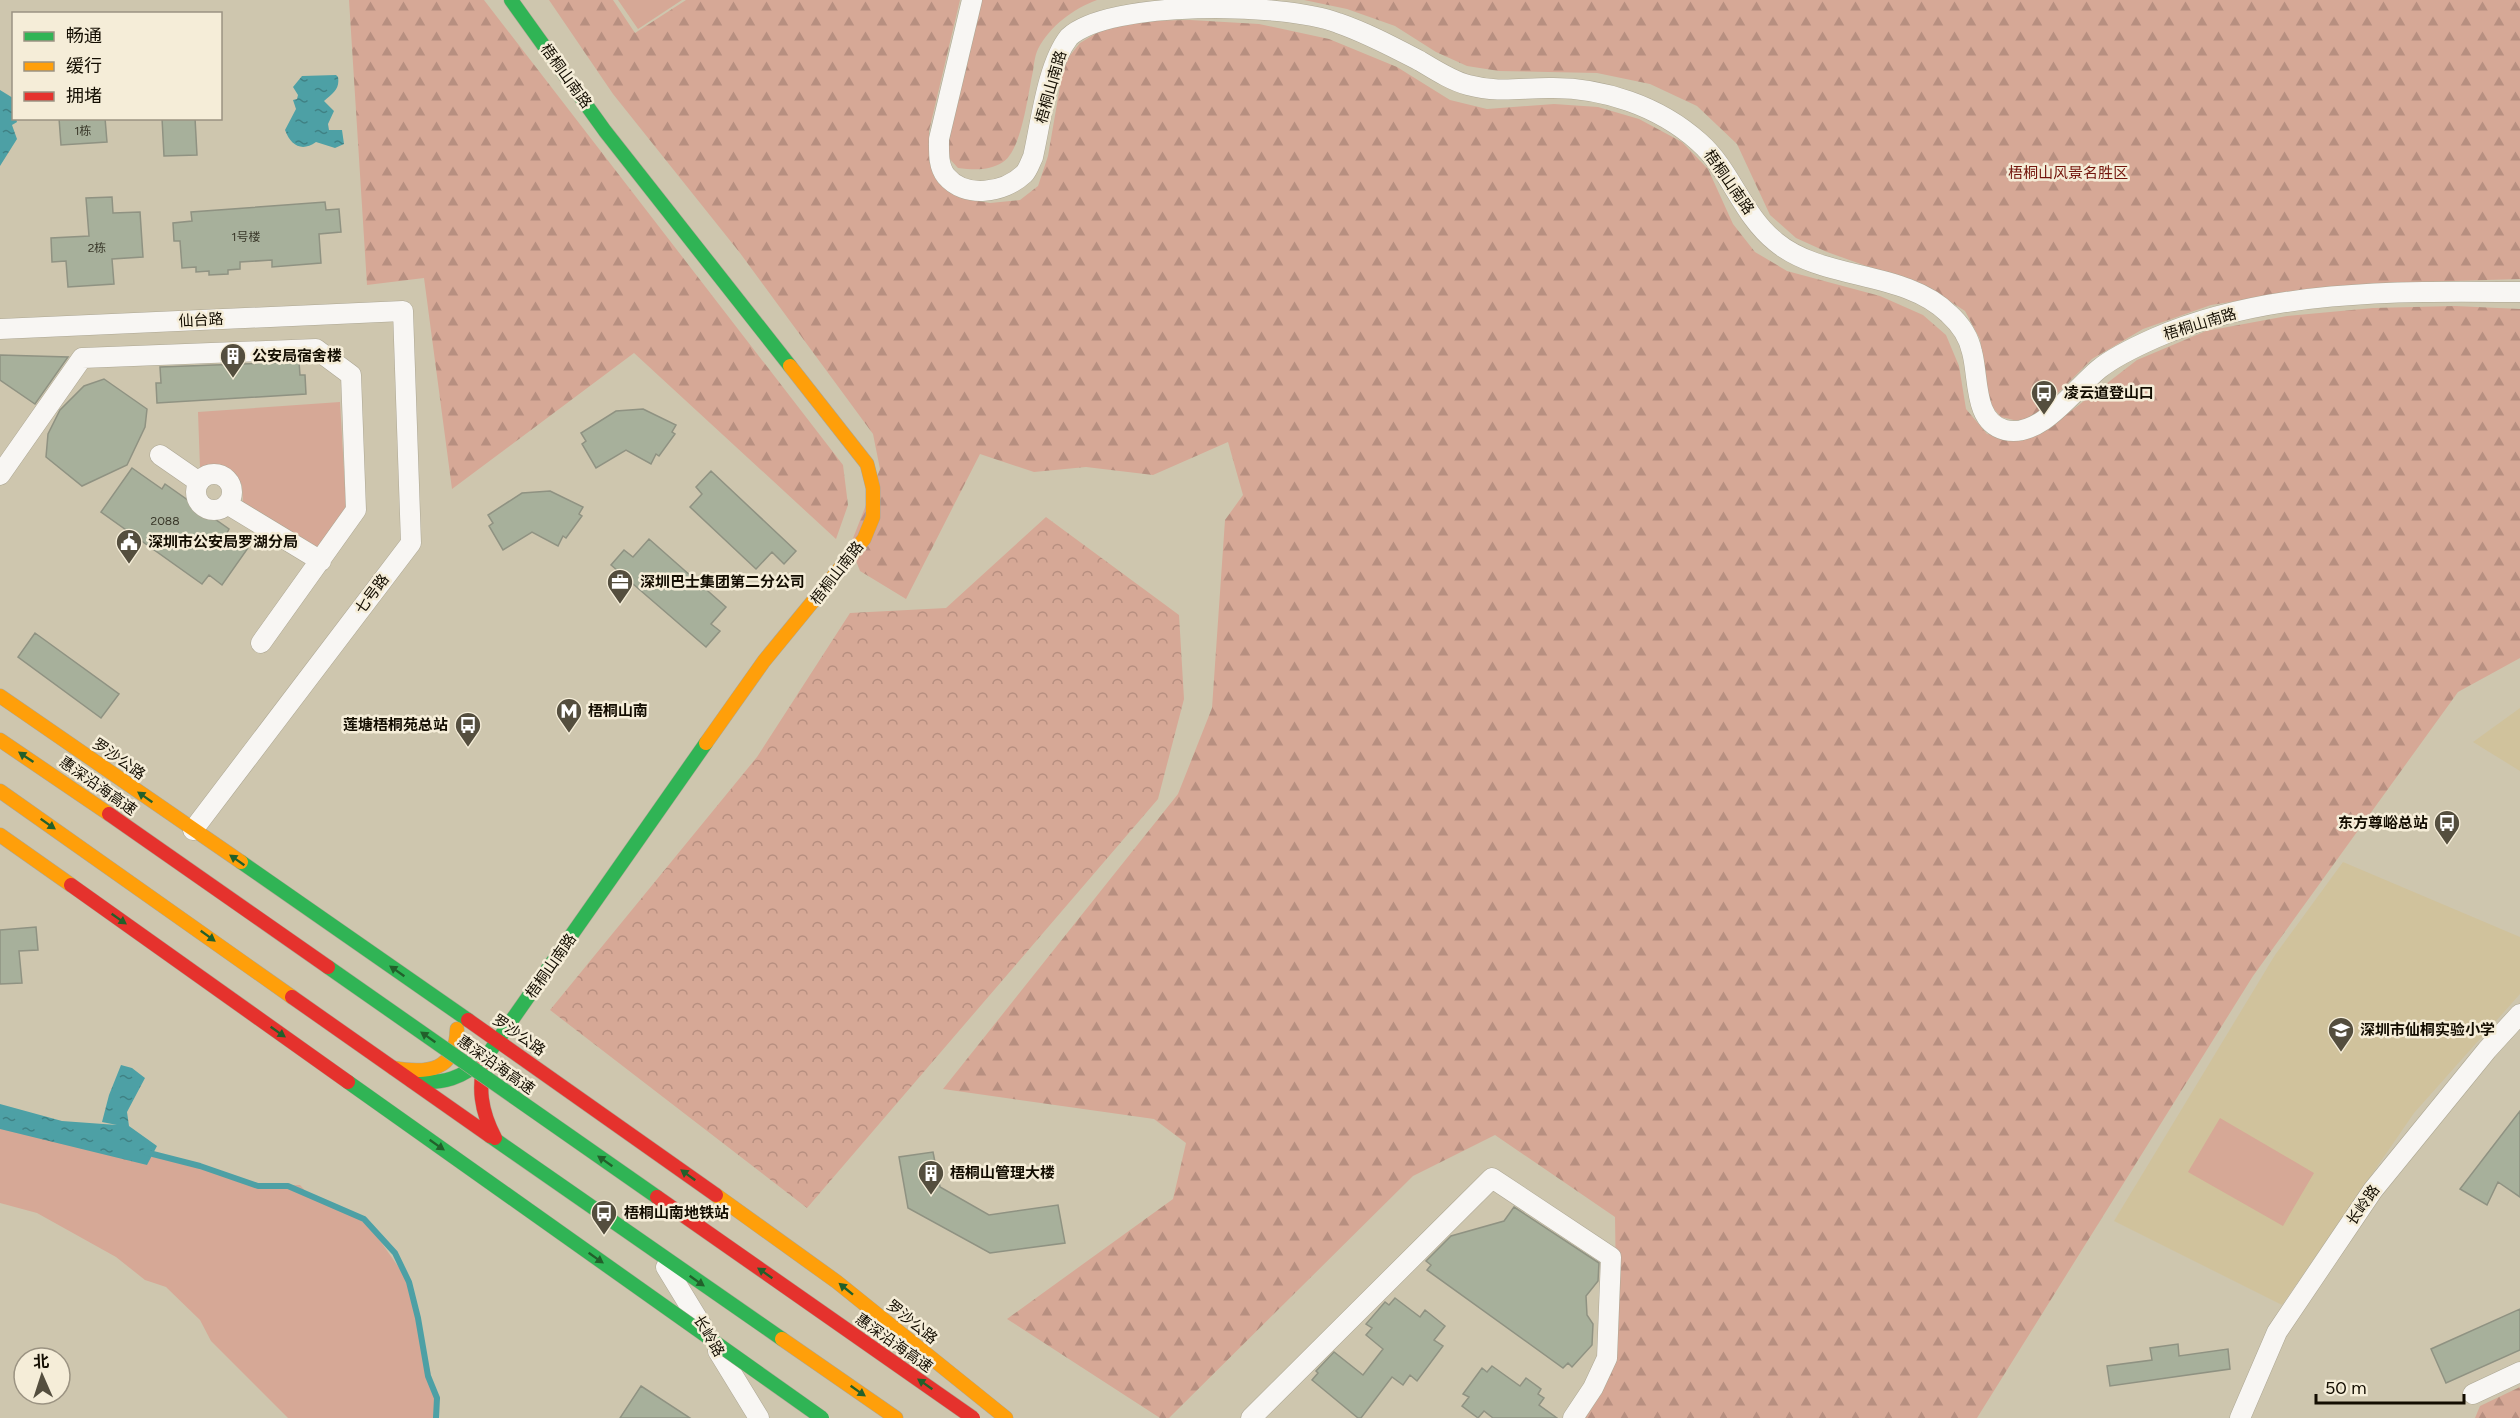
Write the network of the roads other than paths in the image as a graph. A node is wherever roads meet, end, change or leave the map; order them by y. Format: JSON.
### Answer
{"nodes":[{"id":1,"x":511,"y":0,"type":"edge"},
{"id":2,"x":972,"y":0,"type":"edge"},
{"id":3,"x":2520,"y":292,"type":"edge"},
{"id":4,"x":403,"y":310,"type":"joint"},
{"id":5,"x":0,"y":329,"type":"edge"},
{"id":6,"x":160,"y":455,"type":"dead end"},
{"id":7,"x":0,"y":475,"type":"edge"},
{"id":8,"x":321,"y":561,"type":"junction"},
{"id":9,"x":261,"y":643,"type":"dead end"},
{"id":10,"x":0,"y":696,"type":"edge"},
{"id":11,"x":0,"y":740,"type":"edge"},
{"id":12,"x":0,"y":791,"type":"edge"},
{"id":13,"x":193,"y":830,"type":"junction"},
{"id":14,"x":0,"y":835,"type":"edge"},
{"id":15,"x":446,"y":1004,"type":"junction"},
{"id":16,"x":2520,"y":1014,"type":"edge"},
{"id":17,"x":498,"y":1040,"type":"junction"},
{"id":18,"x":486,"y":1057,"type":"junction"},
{"id":19,"x":393,"y":1068,"type":"junction"},
{"id":20,"x":412,"y":1081,"type":"junction"},
{"id":21,"x":557,"y":1082,"type":"junction"},
{"id":22,"x":481,"y":1108,"type":"junction"},
{"id":23,"x":495,"y":1138,"type":"junction"},
{"id":24,"x":658,"y":1254,"type":"junction"},
{"id":25,"x":2520,"y":1372,"type":"edge"},
{"id":26,"x":2473,"y":1394,"type":"dead end"},
{"id":27,"x":759,"y":1418,"type":"edge"},
{"id":28,"x":822,"y":1418,"type":"edge"},
{"id":29,"x":896,"y":1418,"type":"edge"},
{"id":30,"x":973,"y":1418,"type":"edge"},
{"id":31,"x":1006,"y":1418,"type":"edge"},
{"id":32,"x":1251,"y":1418,"type":"edge"},
{"id":33,"x":1573,"y":1418,"type":"edge"},
{"id":34,"x":2240,"y":1418,"type":"edge"}],
"edges":[{"from":1,"to":17,"type":"main road","name":"梧桐山南路"},
{"from":2,"to":3,"type":"street","name":"梧桐山南路"},
{"from":4,"to":5,"type":"street","name":"仙台路"},
{"from":4,"to":13,"type":"street","name":"七号路"},
{"from":6,"to":8,"type":"street"},
{"from":7,"to":8,"type":"street"},
{"from":8,"to":9,"type":"street"},
{"from":13,"to":10,"type":"main road","name":"罗沙公路","one_way":true},
{"from":30,"to":11,"type":"main road","name":"惠深沿海高速","one_way":true,"bridge":true},
{"from":12,"to":19,"type":"main road","one_way":true},
{"from":15,"to":13,"type":"main road","name":"罗沙公路","one_way":true},
{"from":14,"to":28,"type":"main road","one_way":true,"bridge":true},
{"from":15,"to":17,"type":"main road","name":"罗沙公路"},
{"from":15,"to":19,"type":"main road"},
{"from":16,"to":34,"type":"street","name":"长岭路"},
{"from":17,"to":18,"type":"main road","name":"梧桐山南路"},
{"from":17,"to":21,"type":"main road","name":"罗沙公路"},
{"from":18,"to":20,"type":"main road","name":"梧桐山南路"},
{"from":18,"to":22,"type":"main road","name":"梧桐山南路"},
{"from":19,"to":20,"type":"main road"},
{"from":20,"to":23,"type":"main road"},
{"from":21,"to":22,"type":"main road"},
{"from":31,"to":21,"type":"main road","name":"罗沙公路","one_way":true},
{"from":22,"to":23,"type":"main road","name":"梧桐山南路"},
{"from":23,"to":24,"type":"main road"},
{"from":24,"to":27,"type":"street","name":"长岭路"},
{"from":24,"to":29,"type":"main road","one_way":true},
{"from":25,"to":26,"type":"street"},
{"from":32,"to":33,"type":"street"}]}
